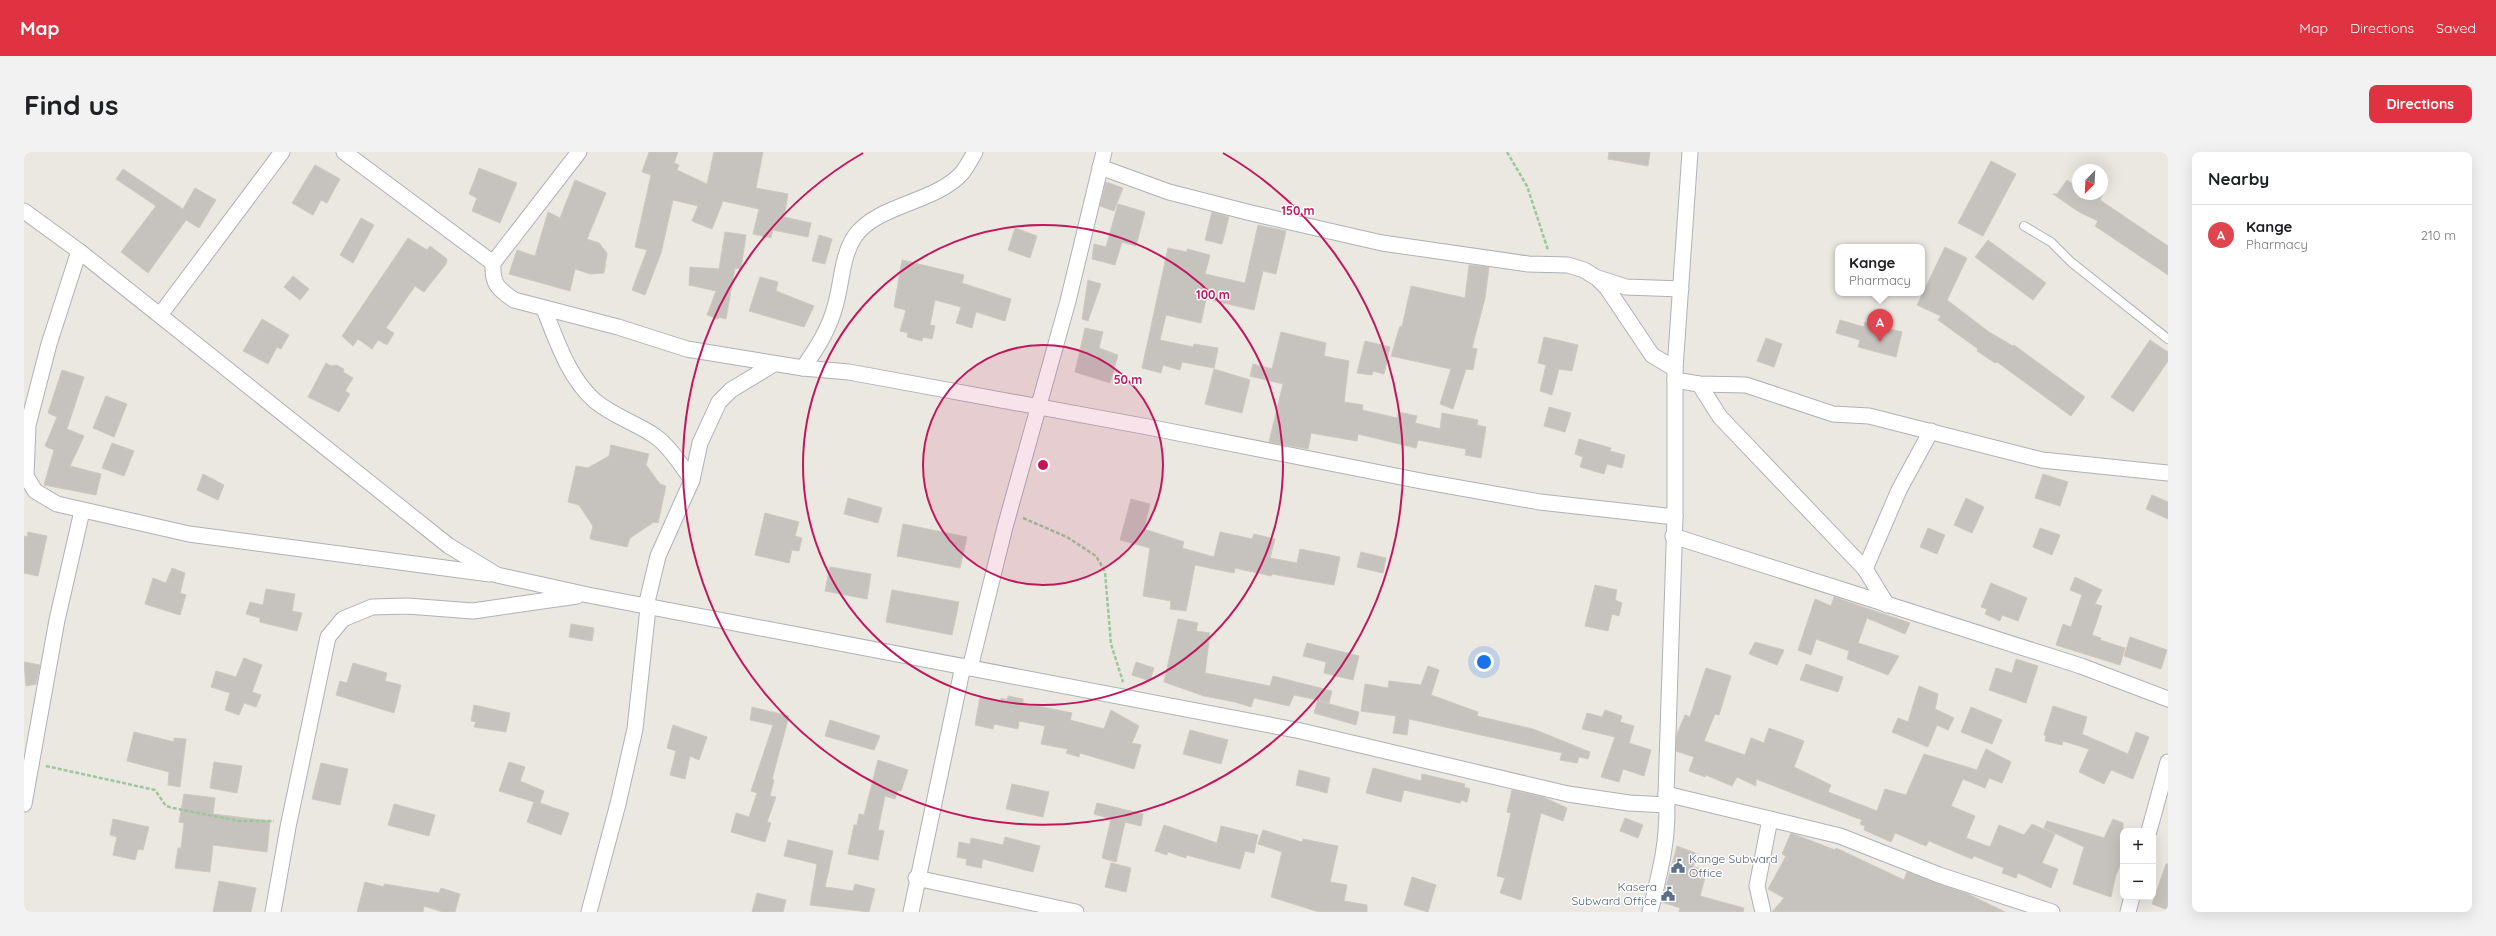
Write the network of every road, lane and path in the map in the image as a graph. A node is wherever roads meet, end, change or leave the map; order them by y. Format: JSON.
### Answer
{"nodes":[{"id":1,"x":282,"y":152,"type":"edge"},
{"id":2,"x":344,"y":152,"type":"edge"},
{"id":3,"x":579,"y":152,"type":"edge"},
{"id":4,"x":975,"y":152,"type":"edge"},
{"id":5,"x":1104,"y":152,"type":"edge"},
{"id":6,"x":1507,"y":152,"type":"edge"},
{"id":7,"x":1690,"y":152,"type":"edge"},
{"id":8,"x":1100,"y":167,"type":"junction"},
{"id":9,"x":24,"y":210,"type":"edge"},
{"id":10,"x":2024,"y":226,"type":"dead end"},
{"id":11,"x":79,"y":250,"type":"junction"},
{"id":12,"x":493,"y":263,"type":"junction"},
{"id":13,"x":1554,"y":265,"type":"junction"},
{"id":14,"x":1596,"y":278,"type":"junction"},
{"id":15,"x":1681,"y":289,"type":"junction"},
{"id":16,"x":544,"y":309,"type":"junction"},
{"id":17,"x":160,"y":316,"type":"junction"},
{"id":18,"x":2168,"y":339,"type":"edge"},
{"id":19,"x":774,"y":364,"type":"junction"},
{"id":20,"x":803,"y":368,"type":"junction"},
{"id":21,"x":1675,"y":374,"type":"junction"},
{"id":22,"x":1699,"y":384,"type":"junction"},
{"id":23,"x":1039,"y":408,"type":"junction"},
{"id":24,"x":1931,"y":431,"type":"junction"},
{"id":25,"x":2168,"y":473,"type":"edge"},
{"id":26,"x":692,"y":480,"type":"junction"},
{"id":27,"x":1010,"y":510,"type":"junction"},
{"id":28,"x":82,"y":511,"type":"junction"},
{"id":29,"x":1675,"y":517,"type":"junction"},
{"id":30,"x":1673,"y":536,"type":"junction"},
{"id":31,"x":1865,"y":569,"type":"junction"},
{"id":32,"x":497,"y":575,"type":"junction"},
{"id":33,"x":588,"y":595,"type":"junction"},
{"id":34,"x":1887,"y":605,"type":"junction"},
{"id":35,"x":647,"y":607,"type":"junction"},
{"id":36,"x":967,"y":667,"type":"junction"},
{"id":37,"x":1127,"y":698,"type":"junction"},
{"id":38,"x":2168,"y":699,"type":"edge"},
{"id":39,"x":2168,"y":762,"type":"edge"},
{"id":40,"x":33,"y":763,"type":"junction"},
{"id":41,"x":1667,"y":799,"type":"junction"},
{"id":42,"x":24,"y":804,"type":"edge"},
{"id":43,"x":290,"y":818,"type":"junction"},
{"id":44,"x":1770,"y":819,"type":"junction"},
{"id":45,"x":2150,"y":828,"type":"edge"},
{"id":46,"x":916,"y":878,"type":"junction"},
{"id":47,"x":2131,"y":900,"type":"edge"},
{"id":48,"x":273,"y":912,"type":"edge"},
{"id":49,"x":589,"y":912,"type":"edge"},
{"id":50,"x":910,"y":912,"type":"edge"},
{"id":51,"x":1076,"y":912,"type":"edge"},
{"id":52,"x":1650,"y":912,"type":"edge"},
{"id":53,"x":1763,"y":912,"type":"edge"},
{"id":54,"x":2052,"y":912,"type":"edge"},
{"id":55,"x":2128,"y":912,"type":"edge"}],
"edges":[{"from":1,"to":17,"type":"street"},
{"from":2,"to":12,"type":"street"},
{"from":3,"to":12,"type":"street"},
{"from":4,"to":20,"type":"street"},
{"from":5,"to":8,"type":"street"},
{"from":6,"to":13,"type":"path"},
{"from":7,"to":15,"type":"street"},
{"from":8,"to":13,"type":"street"},
{"from":8,"to":23,"type":"street"},
{"from":9,"to":11,"type":"street"},
{"from":10,"to":18,"type":"lane"},
{"from":11,"to":17,"type":"street"},
{"from":11,"to":28,"type":"street"},
{"from":12,"to":16,"type":"street"},
{"from":13,"to":14,"type":"street"},
{"from":14,"to":15,"type":"street"},
{"from":14,"to":21,"type":"street"},
{"from":15,"to":21,"type":"street"},
{"from":16,"to":19,"type":"street"},
{"from":16,"to":26,"type":"street"},
{"from":17,"to":32,"type":"street"},
{"from":19,"to":20,"type":"street"},
{"from":19,"to":26,"type":"street"},
{"from":20,"to":23,"type":"street"},
{"from":21,"to":22,"type":"street"},
{"from":21,"to":29,"type":"street"},
{"from":22,"to":24,"type":"street"},
{"from":22,"to":31,"type":"street"},
{"from":23,"to":27,"type":"street"},
{"from":23,"to":29,"type":"street"},
{"from":24,"to":25,"type":"street"},
{"from":24,"to":31,"type":"street"},
{"from":26,"to":35,"type":"street"},
{"from":27,"to":36,"type":"street"},
{"from":27,"to":37,"type":"path"},
{"from":28,"to":32,"type":"street"},
{"from":28,"to":40,"type":"street"},
{"from":29,"to":30,"type":"street"},
{"from":30,"to":34,"type":"street"},
{"from":30,"to":41,"type":"street"},
{"from":31,"to":34,"type":"street"},
{"from":32,"to":33,"type":"street"},
{"from":33,"to":35,"type":"street"},
{"from":33,"to":43,"type":"street"},
{"from":34,"to":38,"type":"street"},
{"from":35,"to":36,"type":"street"},
{"from":35,"to":49,"type":"street"},
{"from":36,"to":37,"type":"street"},
{"from":36,"to":46,"type":"street"},
{"from":37,"to":41,"type":"street"},
{"from":39,"to":45,"type":"street"},
{"from":40,"to":42,"type":"street"},
{"from":40,"to":43,"type":"path"},
{"from":41,"to":44,"type":"street"},
{"from":41,"to":52,"type":"street"},
{"from":43,"to":48,"type":"street"},
{"from":44,"to":53,"type":"street"},
{"from":44,"to":54,"type":"street"},
{"from":46,"to":50,"type":"street"},
{"from":46,"to":51,"type":"street"},
{"from":47,"to":55,"type":"street"}]}
